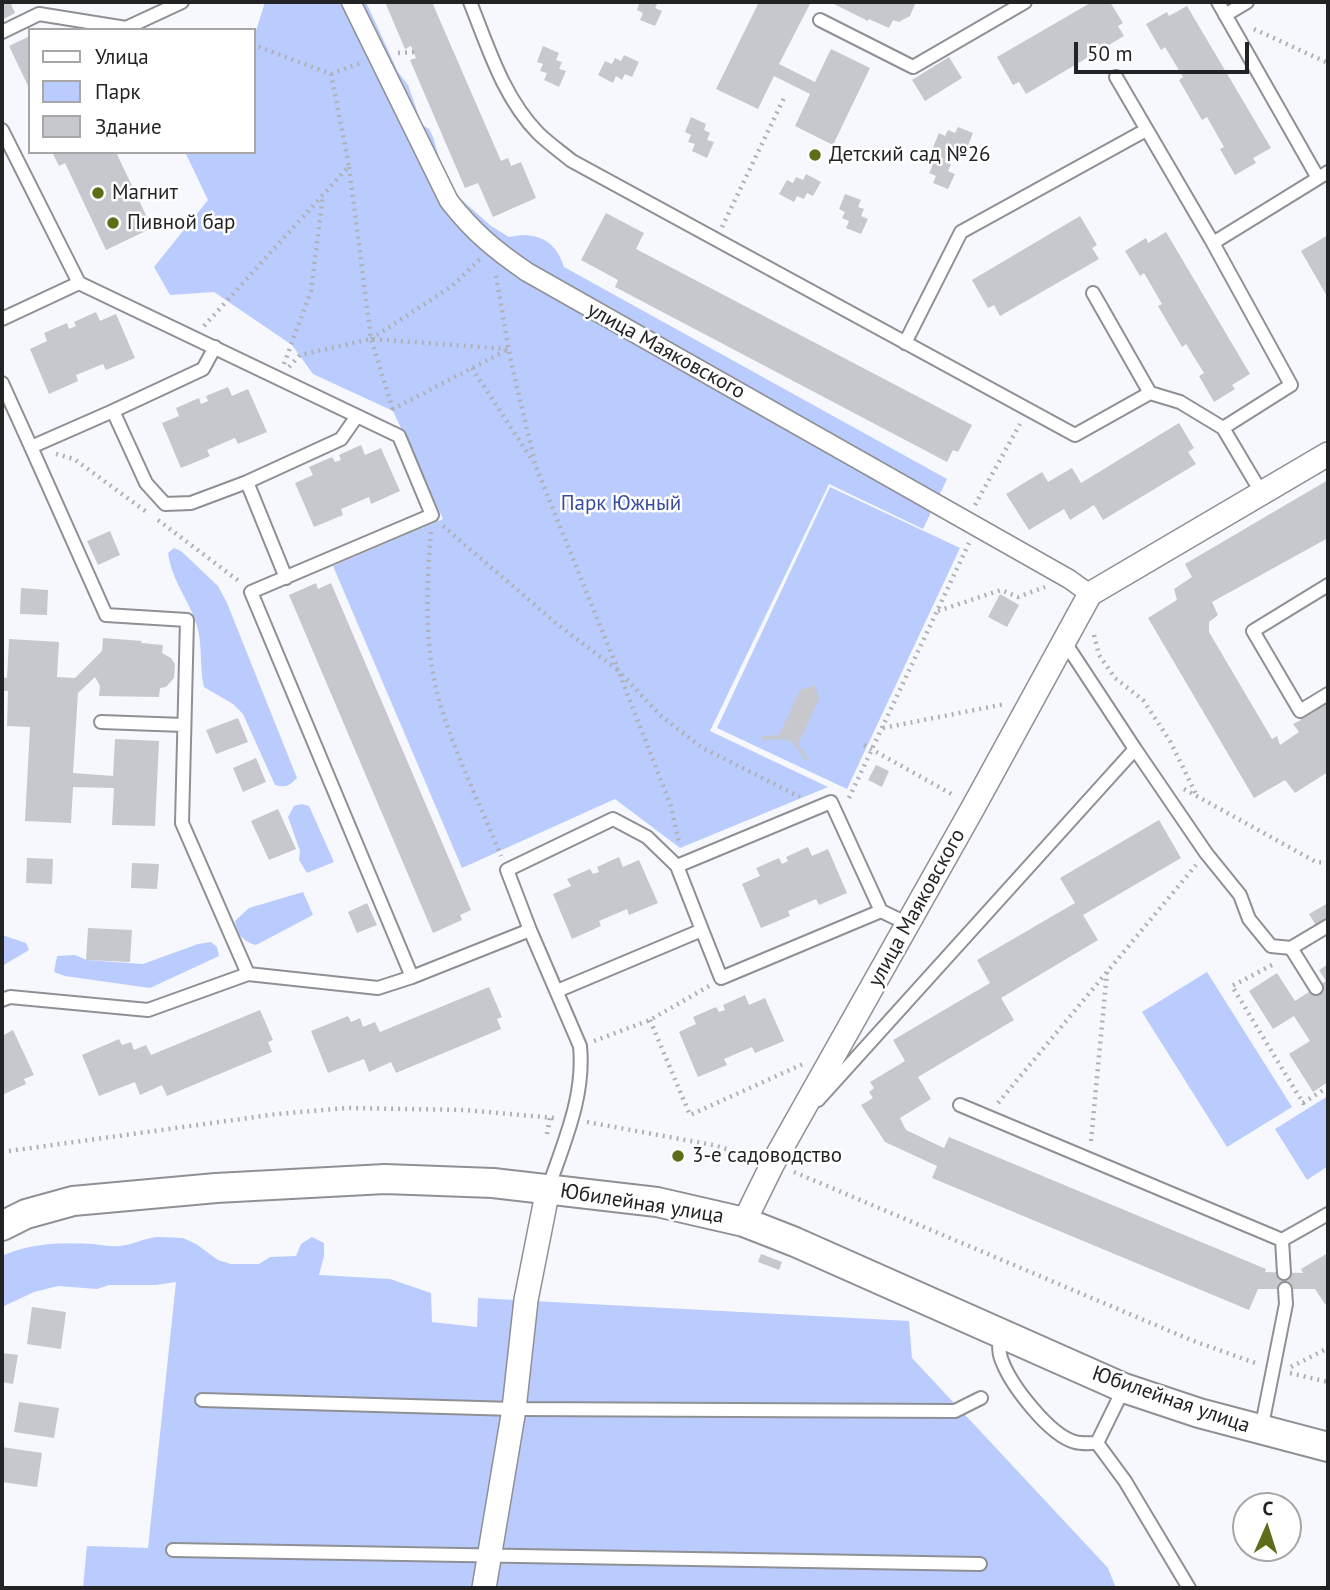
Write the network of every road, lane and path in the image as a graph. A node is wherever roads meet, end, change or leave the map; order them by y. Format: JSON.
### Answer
{"nodes":[{"id":1,"x":181,"y":2,"type":"edge"},
{"id":2,"x":351,"y":2,"type":"edge"},
{"id":3,"x":470,"y":2,"type":"edge"},
{"id":4,"x":1025,"y":2,"type":"edge"},
{"id":5,"x":1218,"y":2,"type":"edge"},
{"id":6,"x":1247,"y":2,"type":"edge"},
{"id":7,"x":1225,"y":15,"type":"junction"},
{"id":8,"x":821,"y":20,"type":"dead end"},
{"id":9,"x":2,"y":32,"type":"edge"},
{"id":10,"x":256,"y":46,"type":"edge"},
{"id":11,"x":379,"y":55,"type":"junction"},
{"id":12,"x":1328,"y":63,"type":"edge"},
{"id":13,"x":331,"y":74,"type":"junction"},
{"id":14,"x":1116,"y":77,"type":"dead end"},
{"id":15,"x":784,"y":98,"type":"dead end"},
{"id":16,"x":2,"y":130,"type":"edge"},
{"id":17,"x":1146,"y":130,"type":"junction"},
{"id":18,"x":349,"y":166,"type":"junction"},
{"id":19,"x":1323,"y":175,"type":"edge"},
{"id":20,"x":323,"y":195,"type":"junction"},
{"id":21,"x":716,"y":240,"type":"junction"},
{"id":22,"x":1213,"y":243,"type":"junction"},
{"id":23,"x":491,"y":248,"type":"junction"},
{"id":24,"x":79,"y":283,"type":"junction"},
{"id":25,"x":1093,"y":293,"type":"dead end"},
{"id":26,"x":2,"y":319,"type":"edge"},
{"id":27,"x":194,"y":337,"type":"junction"},
{"id":28,"x":371,"y":339,"type":"junction"},
{"id":29,"x":905,"y":343,"type":"junction"},
{"id":30,"x":215,"y":347,"type":"junction"},
{"id":31,"x":509,"y":349,"type":"junction"},
{"id":32,"x":472,"y":368,"type":"junction"},
{"id":33,"x":278,"y":378,"type":"junction"},
{"id":34,"x":2,"y":383,"type":"edge"},
{"id":35,"x":1150,"y":393,"type":"junction"},
{"id":36,"x":393,"y":410,"type":"junction"},
{"id":37,"x":113,"y":411,"type":"junction"},
{"id":38,"x":1028,"y":411,"type":"junction"},
{"id":39,"x":357,"y":416,"type":"junction"},
{"id":40,"x":1223,"y":428,"type":"junction"},
{"id":41,"x":31,"y":447,"type":"junction"},
{"id":42,"x":1328,"y":454,"type":"edge"},
{"id":43,"x":536,"y":467,"type":"junction"},
{"id":44,"x":247,"y":482,"type":"junction"},
{"id":45,"x":1261,"y":492,"type":"junction"},
{"id":46,"x":432,"y":515,"type":"junction"},
{"id":47,"x":972,"y":523,"type":"junction"},
{"id":48,"x":286,"y":578,"type":"junction"},
{"id":49,"x":1069,"y":579,"type":"junction"},
{"id":50,"x":1328,"y":585,"type":"edge"},
{"id":51,"x":251,"y":592,"type":"junction"},
{"id":52,"x":1090,"y":594,"type":"junction"},
{"id":53,"x":936,"y":611,"type":"junction"},
{"id":54,"x":1093,"y":633,"type":"dead end"},
{"id":55,"x":1064,"y":641,"type":"junction"},
{"id":56,"x":618,"y":670,"type":"junction"},
{"id":57,"x":1328,"y":694,"type":"edge"},
{"id":58,"x":1033,"y":699,"type":"junction"},
{"id":59,"x":101,"y":722,"type":"dead end"},
{"id":60,"x":184,"y":725,"type":"junction"},
{"id":61,"x":881,"y":728,"type":"junction"},
{"id":62,"x":864,"y":745,"type":"dead end"},
{"id":63,"x":872,"y":749,"type":"junction"},
{"id":64,"x":1135,"y":749,"type":"junction"},
{"id":65,"x":1149,"y":770,"type":"junction"},
{"id":66,"x":1197,"y":796,"type":"junction"},
{"id":67,"x":974,"y":806,"type":"junction"},
{"id":68,"x":819,"y":807,"type":"junction"},
{"id":69,"x":839,"y":819,"type":"junction"},
{"id":70,"x":1206,"y":853,"type":"junction"},
{"id":71,"x":1328,"y":863,"type":"edge"},
{"id":72,"x":677,"y":866,"type":"junction"},
{"id":73,"x":507,"y":870,"type":"junction"},
{"id":74,"x":881,"y":911,"type":"junction"},
{"id":75,"x":908,"y":924,"type":"junction"},
{"id":76,"x":1328,"y":926,"type":"edge"},
{"id":77,"x":530,"y":930,"type":"junction"},
{"id":78,"x":702,"y":930,"type":"junction"},
{"id":79,"x":1292,"y":950,"type":"junction"},
{"id":80,"x":1107,"y":971,"type":"junction"},
{"id":81,"x":248,"y":974,"type":"junction"},
{"id":82,"x":412,"y":977,"type":"junction"},
{"id":83,"x":721,"y":978,"type":"junction"},
{"id":84,"x":1316,"y":988,"type":"dead end"},
{"id":85,"x":557,"y":991,"type":"junction"},
{"id":86,"x":2,"y":1000,"type":"edge"},
{"id":87,"x":650,"y":1020,"type":"junction"},
{"id":88,"x":580,"y":1046,"type":"junction"},
{"id":89,"x":838,"y":1048,"type":"junction"},
{"id":90,"x":1328,"y":1087,"type":"edge"},
{"id":91,"x":960,"y":1105,"type":"dead end"},
{"id":92,"x":986,"y":1116,"type":"junction"},
{"id":93,"x":795,"y":1125,"type":"junction"},
{"id":94,"x":1089,"y":1159,"type":"junction"},
{"id":95,"x":548,"y":1189,"type":"junction"},
{"id":96,"x":1328,"y":1214,"type":"edge"},
{"id":97,"x":744,"y":1222,"type":"junction"},
{"id":98,"x":2,"y":1226,"type":"edge"},
{"id":99,"x":1282,"y":1240,"type":"junction"},
{"id":100,"x":1284,"y":1273,"type":"dead end"},
{"id":101,"x":1285,"y":1289,"type":"dead end"},
{"id":102,"x":1000,"y":1333,"type":"junction"},
{"id":103,"x":1328,"y":1348,"type":"edge"},
{"id":104,"x":1282,"y":1371,"type":"dead end"},
{"id":105,"x":1124,"y":1388,"type":"junction"},
{"id":106,"x":981,"y":1398,"type":"dead end"},
{"id":107,"x":202,"y":1400,"type":"dead end"},
{"id":108,"x":514,"y":1409,"type":"junction"},
{"id":109,"x":1261,"y":1431,"type":"junction"},
{"id":110,"x":1097,"y":1443,"type":"junction"},
{"id":111,"x":1328,"y":1447,"type":"edge"},
{"id":112,"x":173,"y":1550,"type":"dead end"},
{"id":113,"x":489,"y":1555,"type":"junction"},
{"id":114,"x":980,"y":1564,"type":"dead end"},
{"id":115,"x":484,"y":1588,"type":"edge"},
{"id":116,"x":1189,"y":1588,"type":"edge"}],
"edges":[{"from":1,"to":9,"type":"lane"},
{"from":2,"to":11,"type":"street","name":"улица Маяковского"},
{"from":3,"to":21,"type":"lane"},
{"from":4,"to":8,"type":"lane"},
{"from":5,"to":7,"type":"lane"},
{"from":6,"to":7,"type":"lane"},
{"from":7,"to":12,"type":"path"},
{"from":7,"to":19,"type":"lane"},
{"from":10,"to":13,"type":"path"},
{"from":11,"to":13,"type":"path"},
{"from":11,"to":23,"type":"street","name":"улица Маяковского"},
{"from":13,"to":18,"type":"path"},
{"from":14,"to":17,"type":"lane"},
{"from":15,"to":21,"type":"path"},
{"from":16,"to":24,"type":"lane"},
{"from":17,"to":22,"type":"lane"},
{"from":17,"to":29,"type":"lane"},
{"from":18,"to":20,"type":"path"},
{"from":18,"to":28,"type":"path"},
{"from":19,"to":22,"type":"lane"},
{"from":20,"to":27,"type":"path"},
{"from":20,"to":33,"type":"path"},
{"from":21,"to":29,"type":"lane"},
{"from":22,"to":40,"type":"lane"},
{"from":23,"to":28,"type":"path"},
{"from":23,"to":31,"type":"path"},
{"from":23,"to":47,"type":"street","name":"улица Маяковского"},
{"from":24,"to":26,"type":"lane"},
{"from":24,"to":27,"type":"lane"},
{"from":25,"to":35,"type":"lane"},
{"from":27,"to":30,"type":"lane"},
{"from":28,"to":31,"type":"path"},
{"from":28,"to":33,"type":"path"},
{"from":28,"to":36,"type":"path"},
{"from":29,"to":38,"type":"lane"},
{"from":30,"to":33,"type":"lane"},
{"from":30,"to":37,"type":"lane"},
{"from":31,"to":32,"type":"path"},
{"from":31,"to":43,"type":"path"},
{"from":32,"to":36,"type":"path"},
{"from":32,"to":43,"type":"path"},
{"from":33,"to":39,"type":"lane"},
{"from":34,"to":41,"type":"lane"},
{"from":35,"to":38,"type":"lane"},
{"from":35,"to":40,"type":"lane"},
{"from":36,"to":39,"type":"path"},
{"from":37,"to":41,"type":"lane"},
{"from":37,"to":44,"type":"lane"},
{"from":38,"to":47,"type":"path"},
{"from":39,"to":44,"type":"lane"},
{"from":39,"to":46,"type":"lane"},
{"from":40,"to":45,"type":"lane"},
{"from":41,"to":51,"type":"path"},
{"from":41,"to":60,"type":"lane"},
{"from":42,"to":45,"type":"street"},
{"from":43,"to":56,"type":"path"},
{"from":44,"to":48,"type":"lane"},
{"from":45,"to":52,"type":"street"},
{"from":46,"to":48,"type":"lane"},
{"from":46,"to":56,"type":"path"},
{"from":46,"to":73,"type":"path"},
{"from":47,"to":49,"type":"street","name":"улица Маяковского"},
{"from":47,"to":53,"type":"path"},
{"from":48,"to":51,"type":"lane"},
{"from":49,"to":52,"type":"street","name":"улица Маяковского"},
{"from":49,"to":53,"type":"path"},
{"from":50,"to":57,"type":"lane"},
{"from":51,"to":82,"type":"lane"},
{"from":52,"to":55,"type":"street","name":"улица Маяковского"},
{"from":53,"to":61,"type":"path"},
{"from":54,"to":66,"type":"path"},
{"from":55,"to":58,"type":"street","name":"улица Маяковского"},
{"from":55,"to":64,"type":"lane"},
{"from":56,"to":68,"type":"path"},
{"from":56,"to":72,"type":"path"},
{"from":58,"to":61,"type":"path"},
{"from":58,"to":67,"type":"street","name":"улица Маяковского"},
{"from":59,"to":60,"type":"lane"},
{"from":60,"to":81,"type":"lane"},
{"from":61,"to":63,"type":"path"},
{"from":62,"to":63,"type":"path"},
{"from":63,"to":67,"type":"path"},
{"from":63,"to":69,"type":"path"},
{"from":64,"to":65,"type":"lane"},
{"from":64,"to":93,"type":"lane"},
{"from":65,"to":66,"type":"path"},
{"from":65,"to":70,"type":"lane"},
{"from":66,"to":71,"type":"path"},
{"from":67,"to":75,"type":"street","name":"улица Маяковского"},
{"from":68,"to":69,"type":"lane"},
{"from":68,"to":72,"type":"lane"},
{"from":69,"to":74,"type":"lane"},
{"from":70,"to":79,"type":"lane"},
{"from":70,"to":80,"type":"path"},
{"from":72,"to":73,"type":"lane"},
{"from":72,"to":78,"type":"lane"},
{"from":73,"to":77,"type":"lane"},
{"from":74,"to":75,"type":"lane"},
{"from":74,"to":83,"type":"lane"},
{"from":75,"to":89,"type":"street","name":"улица Маяковского"},
{"from":76,"to":79,"type":"lane"},
{"from":77,"to":82,"type":"lane"},
{"from":77,"to":85,"type":"lane"},
{"from":78,"to":83,"type":"lane"},
{"from":78,"to":85,"type":"lane"},
{"from":79,"to":84,"type":"lane"},
{"from":79,"to":90,"type":"path"},
{"from":80,"to":92,"type":"path"},
{"from":80,"to":94,"type":"path"},
{"from":81,"to":82,"type":"lane"},
{"from":81,"to":86,"type":"lane"},
{"from":83,"to":87,"type":"path"},
{"from":85,"to":88,"type":"lane"},
{"from":87,"to":88,"type":"path"},
{"from":87,"to":89,"type":"path"},
{"from":88,"to":95,"type":"lane"},
{"from":89,"to":93,"type":"street","name":"улица Маяковского"},
{"from":91,"to":92,"type":"lane"},
{"from":92,"to":94,"type":"lane"},
{"from":93,"to":97,"type":"street","name":"улица Маяковского"},
{"from":94,"to":99,"type":"lane"},
{"from":95,"to":97,"type":"street","name":"Юбилейная улица"},
{"from":95,"to":98,"type":"street","name":"Юбилейная улица"},
{"from":95,"to":108,"type":"street"},
{"from":96,"to":99,"type":"lane"},
{"from":97,"to":102,"type":"street","name":"Юбилейная улица"},
{"from":99,"to":100,"type":"lane"},
{"from":101,"to":109,"type":"lane"},
{"from":102,"to":105,"type":"street","name":"Юбилейная улица"},
{"from":102,"to":110,"type":"lane"},
{"from":103,"to":104,"type":"path"},
{"from":105,"to":109,"type":"street","name":"Юбилейная улица"},
{"from":105,"to":110,"type":"lane"},
{"from":106,"to":108,"type":"lane"},
{"from":107,"to":108,"type":"lane"},
{"from":108,"to":113,"type":"street"},
{"from":109,"to":111,"type":"street","name":"Юбилейная улица"},
{"from":110,"to":116,"type":"lane"},
{"from":112,"to":113,"type":"lane"},
{"from":113,"to":114,"type":"lane"},
{"from":113,"to":115,"type":"street"}]}
